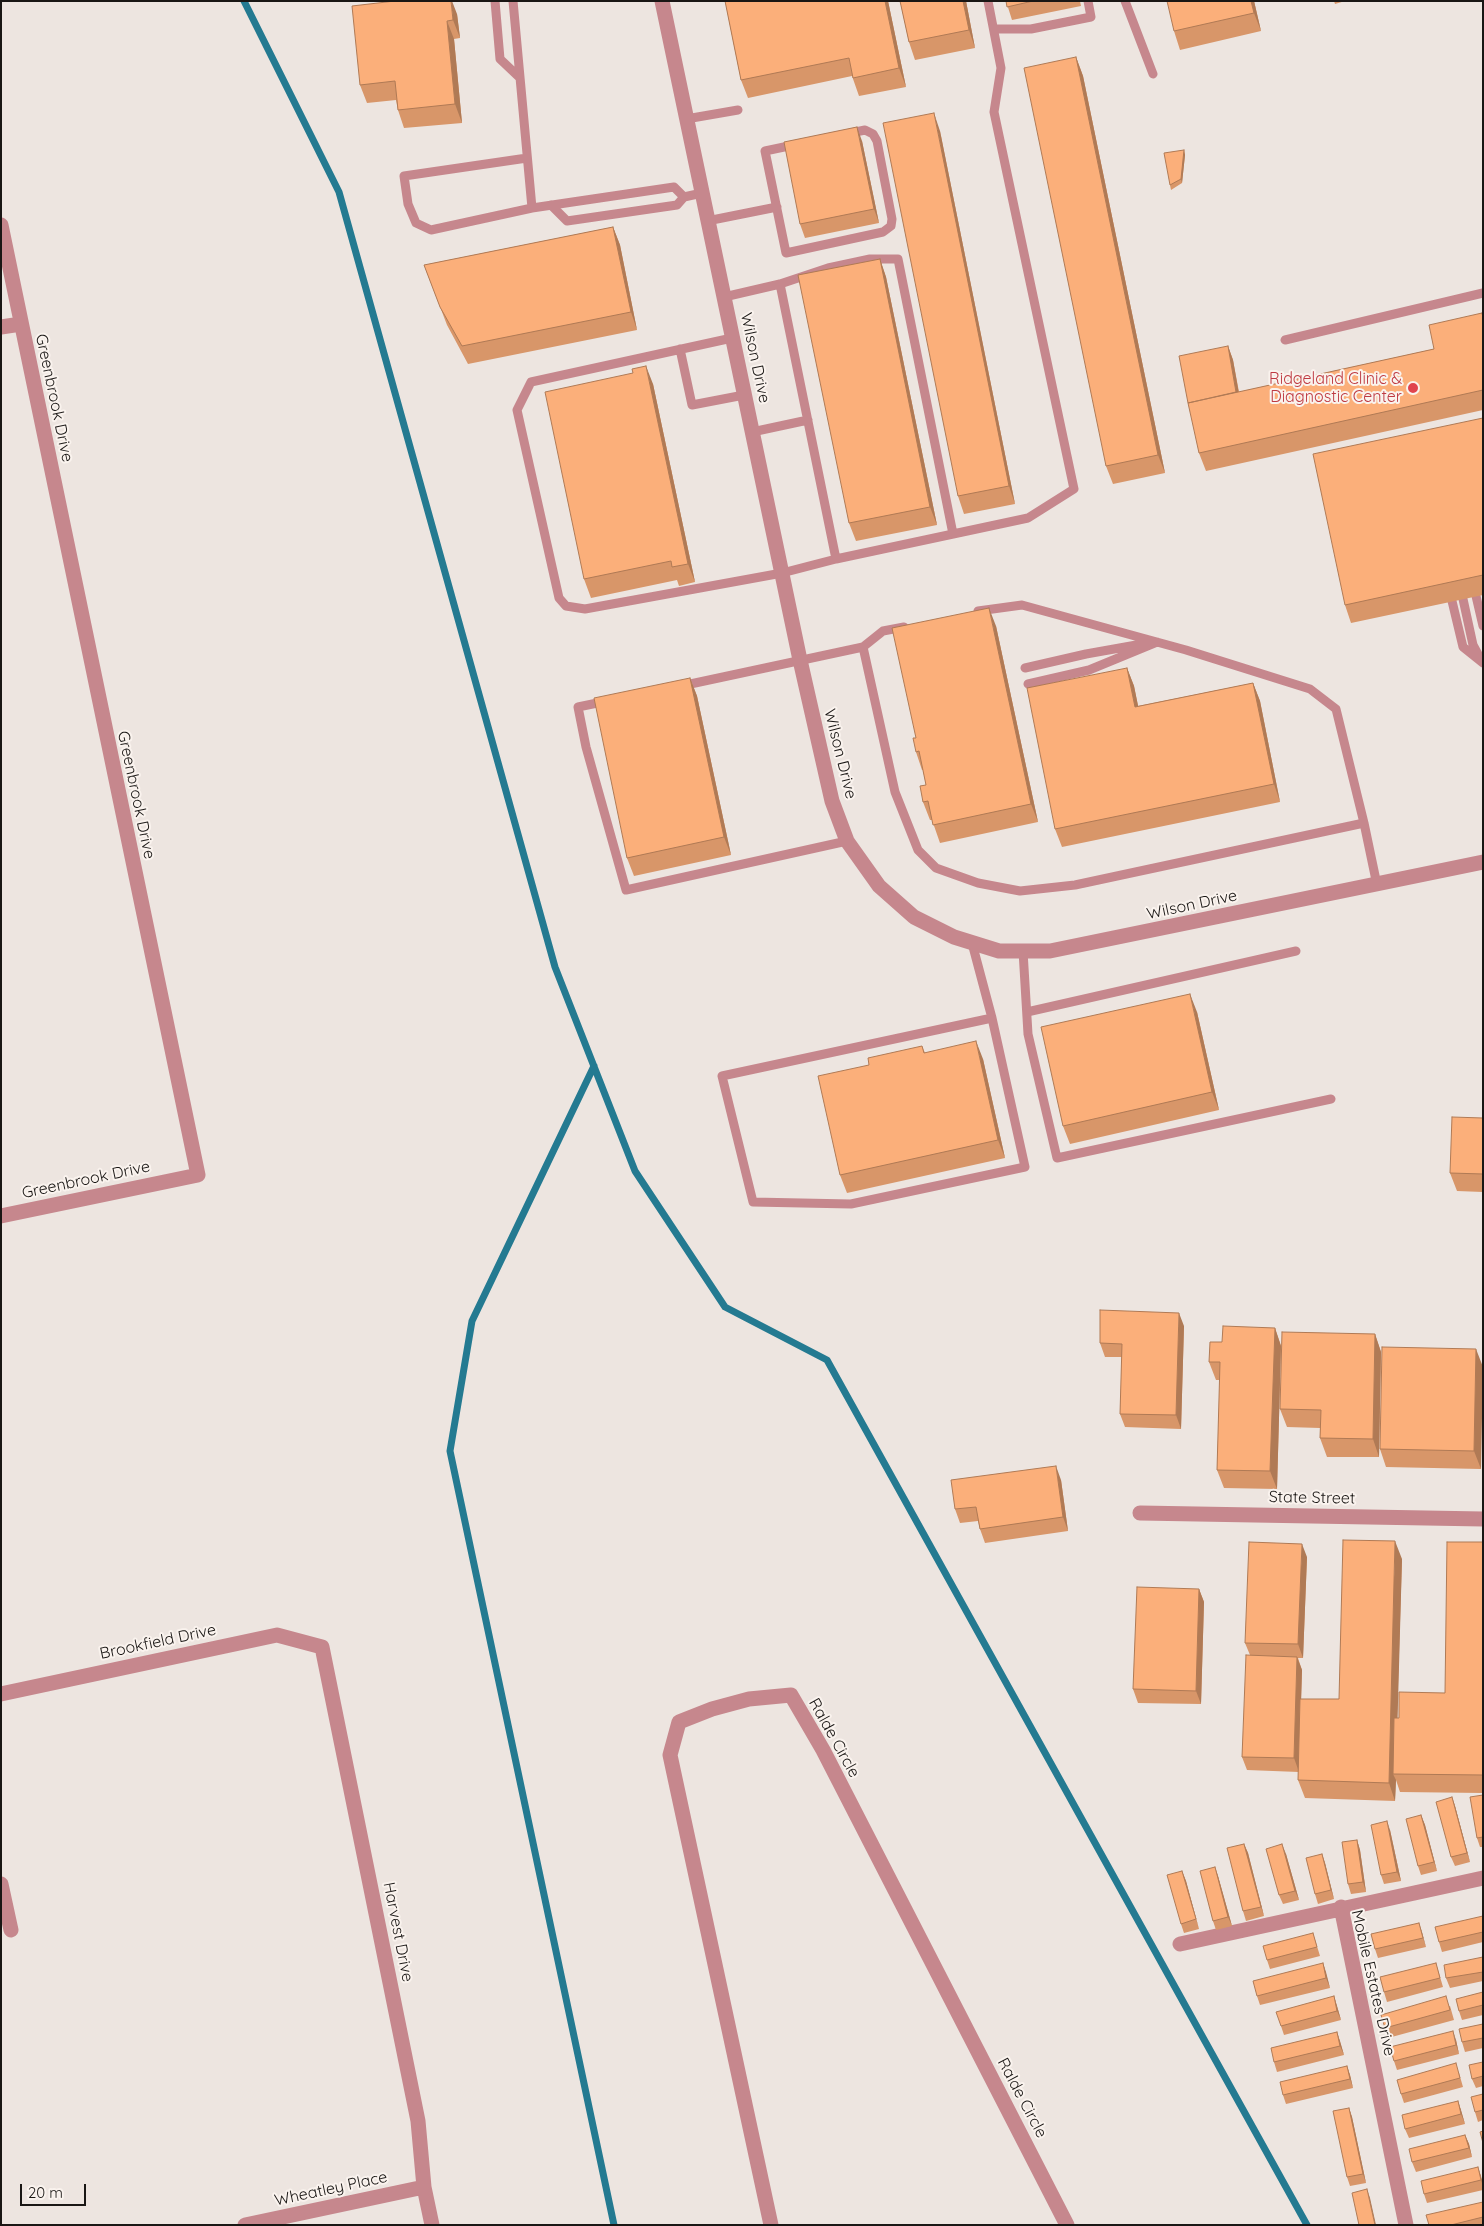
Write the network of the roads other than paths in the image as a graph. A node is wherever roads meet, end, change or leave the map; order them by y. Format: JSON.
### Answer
{"nodes":[{"id":1,"x":495,"y":1,"type":"edge"},
{"id":2,"x":513,"y":1,"type":"edge"},
{"id":3,"x":662,"y":1,"type":"edge"},
{"id":4,"x":988,"y":1,"type":"edge"},
{"id":5,"x":1088,"y":1,"type":"edge"},
{"id":6,"x":1124,"y":1,"type":"edge"},
{"id":7,"x":994,"y":29,"type":"junction"},
{"id":8,"x":1153,"y":74,"type":"dead end"},
{"id":9,"x":519,"y":77,"type":"junction"},
{"id":10,"x":738,"y":110,"type":"dead end"},
{"id":11,"x":686,"y":119,"type":"junction"},
{"id":12,"x":526,"y":158,"type":"junction"},
{"id":13,"x":702,"y":193,"type":"junction"},
{"id":14,"x":620,"y":195,"type":"junction"},
{"id":15,"x":684,"y":197,"type":"junction"},
{"id":16,"x":551,"y":205,"type":"junction"},
{"id":17,"x":776,"y":207,"type":"junction"},
{"id":18,"x":532,"y":208,"type":"junction"},
{"id":19,"x":623,"y":213,"type":"junction"},
{"id":20,"x":708,"y":221,"type":"junction"},
{"id":21,"x":1,"y":225,"type":"edge"},
{"id":22,"x":780,"y":284,"type":"junction"},
{"id":23,"x":1483,"y":293,"type":"edge"},
{"id":24,"x":724,"y":297,"type":"junction"},
{"id":25,"x":21,"y":324,"type":"junction"},
{"id":26,"x":1,"y":328,"type":"edge"},
{"id":27,"x":732,"y":338,"type":"junction"},
{"id":28,"x":1285,"y":340,"type":"dead end"},
{"id":29,"x":680,"y":349,"type":"junction"},
{"id":30,"x":744,"y":395,"type":"junction"},
{"id":31,"x":808,"y":420,"type":"junction"},
{"id":32,"x":752,"y":432,"type":"junction"},
{"id":33,"x":953,"y":534,"type":"junction"},
{"id":34,"x":836,"y":559,"type":"junction"},
{"id":35,"x":782,"y":574,"type":"junction"},
{"id":36,"x":1476,"y":596,"type":"edge"},
{"id":37,"x":1464,"y":599,"type":"edge"},
{"id":38,"x":1452,"y":601,"type":"edge"},
{"id":39,"x":969,"y":613,"type":"edge"},
{"id":40,"x":912,"y":625,"type":"edge"},
{"id":41,"x":1483,"y":626,"type":"edge"},
{"id":42,"x":1157,"y":642,"type":"junction"},
{"id":43,"x":863,"y":646,"type":"junction"},
{"id":44,"x":800,"y":660,"type":"junction"},
{"id":45,"x":1483,"y":663,"type":"edge"},
{"id":46,"x":1025,"y":668,"type":"dead end"},
{"id":47,"x":1028,"y":684,"type":"dead end"},
{"id":48,"x":675,"y":687,"type":"edge"},
{"id":49,"x":617,"y":699,"type":"edge"},
{"id":50,"x":1364,"y":823,"type":"junction"},
{"id":51,"x":847,"y":841,"type":"junction"},
{"id":52,"x":1483,"y":862,"type":"edge"},
{"id":53,"x":1376,"y":885,"type":"junction"},
{"id":54,"x":972,"y":943,"type":"junction"},
{"id":55,"x":1023,"y":951,"type":"junction"},
{"id":56,"x":1296,"y":951,"type":"dead end"},
{"id":57,"x":1028,"y":1012,"type":"junction"},
{"id":58,"x":992,"y":1018,"type":"junction"},
{"id":59,"x":1330,"y":1099,"type":"dead end"},
{"id":60,"x":1,"y":1216,"type":"edge"},
{"id":61,"x":1140,"y":1513,"type":"dead end"},
{"id":62,"x":1483,"y":1519,"type":"edge"},
{"id":63,"x":322,"y":1648,"type":"joint"},
{"id":64,"x":1,"y":1694,"type":"edge"},
{"id":65,"x":1483,"y":1878,"type":"edge"},
{"id":66,"x":1,"y":1884,"type":"edge"},
{"id":67,"x":1341,"y":1907,"type":"junction"},
{"id":68,"x":11,"y":1930,"type":"dead end"},
{"id":69,"x":1180,"y":1944,"type":"dead end"},
{"id":70,"x":424,"y":2187,"type":"junction"},
{"id":71,"x":245,"y":2225,"type":"edge"},
{"id":72,"x":432,"y":2225,"type":"edge"},
{"id":73,"x":771,"y":2225,"type":"edge"},
{"id":74,"x":1067,"y":2225,"type":"edge"},
{"id":75,"x":1406,"y":2225,"type":"edge"}],
"edges":[{"from":1,"to":9,"type":"lane"},
{"from":2,"to":9,"type":"lane"},
{"from":3,"to":11,"type":"street","name":"Wilson Drive"},
{"from":4,"to":7,"type":"lane"},
{"from":5,"to":7,"type":"lane"},
{"from":6,"to":8,"type":"lane"},
{"from":7,"to":33,"type":"lane"},
{"from":9,"to":12,"type":"lane"},
{"from":10,"to":11,"type":"lane"},
{"from":11,"to":13,"type":"street","name":"Wilson Drive"},
{"from":12,"to":18,"type":"lane"},
{"from":12,"to":18,"type":"lane"},
{"from":13,"to":15,"type":"lane"},
{"from":13,"to":20,"type":"street","name":"Wilson Drive"},
{"from":14,"to":15,"type":"lane"},
{"from":14,"to":16,"type":"lane"},
{"from":14,"to":19,"type":"lane"},
{"from":15,"to":19,"type":"lane"},
{"from":16,"to":18,"type":"lane"},
{"from":16,"to":19,"type":"lane"},
{"from":17,"to":17,"type":"lane"},
{"from":17,"to":20,"type":"lane"},
{"from":20,"to":24,"type":"street","name":"Wilson Drive"},
{"from":21,"to":25,"type":"street","name":"Greenbrook Drive"},
{"from":22,"to":24,"type":"lane"},
{"from":22,"to":31,"type":"lane"},
{"from":22,"to":33,"type":"lane"},
{"from":23,"to":28,"type":"lane"},
{"from":24,"to":27,"type":"street","name":"Wilson Drive"},
{"from":25,"to":26,"type":"street"},
{"from":25,"to":60,"type":"street","name":"Greenbrook Drive"},
{"from":27,"to":29,"type":"lane"},
{"from":27,"to":30,"type":"street","name":"Wilson Drive"},
{"from":29,"to":30,"type":"lane"},
{"from":29,"to":35,"type":"lane"},
{"from":30,"to":32,"type":"street","name":"Wilson Drive"},
{"from":31,"to":32,"type":"lane"},
{"from":31,"to":34,"type":"lane"},
{"from":32,"to":35,"type":"street","name":"Wilson Drive"},
{"from":33,"to":34,"type":"lane"},
{"from":34,"to":35,"type":"lane"},
{"from":35,"to":44,"type":"street","name":"Wilson Drive"},
{"from":36,"to":41,"type":"lane"},
{"from":37,"to":45,"type":"lane"},
{"from":38,"to":45,"type":"lane"},
{"from":39,"to":42,"type":"lane"},
{"from":40,"to":43,"type":"lane"},
{"from":42,"to":46,"type":"lane"},
{"from":42,"to":47,"type":"lane"},
{"from":42,"to":50,"type":"lane"},
{"from":43,"to":44,"type":"lane"},
{"from":43,"to":50,"type":"lane"},
{"from":44,"to":48,"type":"lane"},
{"from":44,"to":51,"type":"street","name":"Wilson Drive"},
{"from":49,"to":51,"type":"lane"},
{"from":50,"to":53,"type":"lane"},
{"from":51,"to":54,"type":"street","name":"Wilson Drive"},
{"from":52,"to":53,"type":"street","name":"Wilson Drive"},
{"from":53,"to":55,"type":"street","name":"Wilson Drive"},
{"from":54,"to":55,"type":"street","name":"Wilson Drive"},
{"from":54,"to":58,"type":"lane"},
{"from":55,"to":57,"type":"lane"},
{"from":56,"to":57,"type":"lane"},
{"from":57,"to":59,"type":"lane"},
{"from":58,"to":58,"type":"lane"},
{"from":61,"to":62,"type":"street","name":"State Street"},
{"from":63,"to":64,"type":"street","name":"Brookfield Drive"},
{"from":63,"to":70,"type":"street","name":"Harvest Drive"},
{"from":65,"to":67,"type":"street"},
{"from":66,"to":68,"type":"street"},
{"from":67,"to":69,"type":"street","name":"Mobile Estates Drive"},
{"from":67,"to":75,"type":"street","name":"Mobile Estates Drive"},
{"from":70,"to":71,"type":"street","name":"Wheatley Place"},
{"from":70,"to":72,"type":"street","name":"Harvest Drive"},
{"from":73,"to":74,"type":"street","name":"Ralde Circle"}]}
